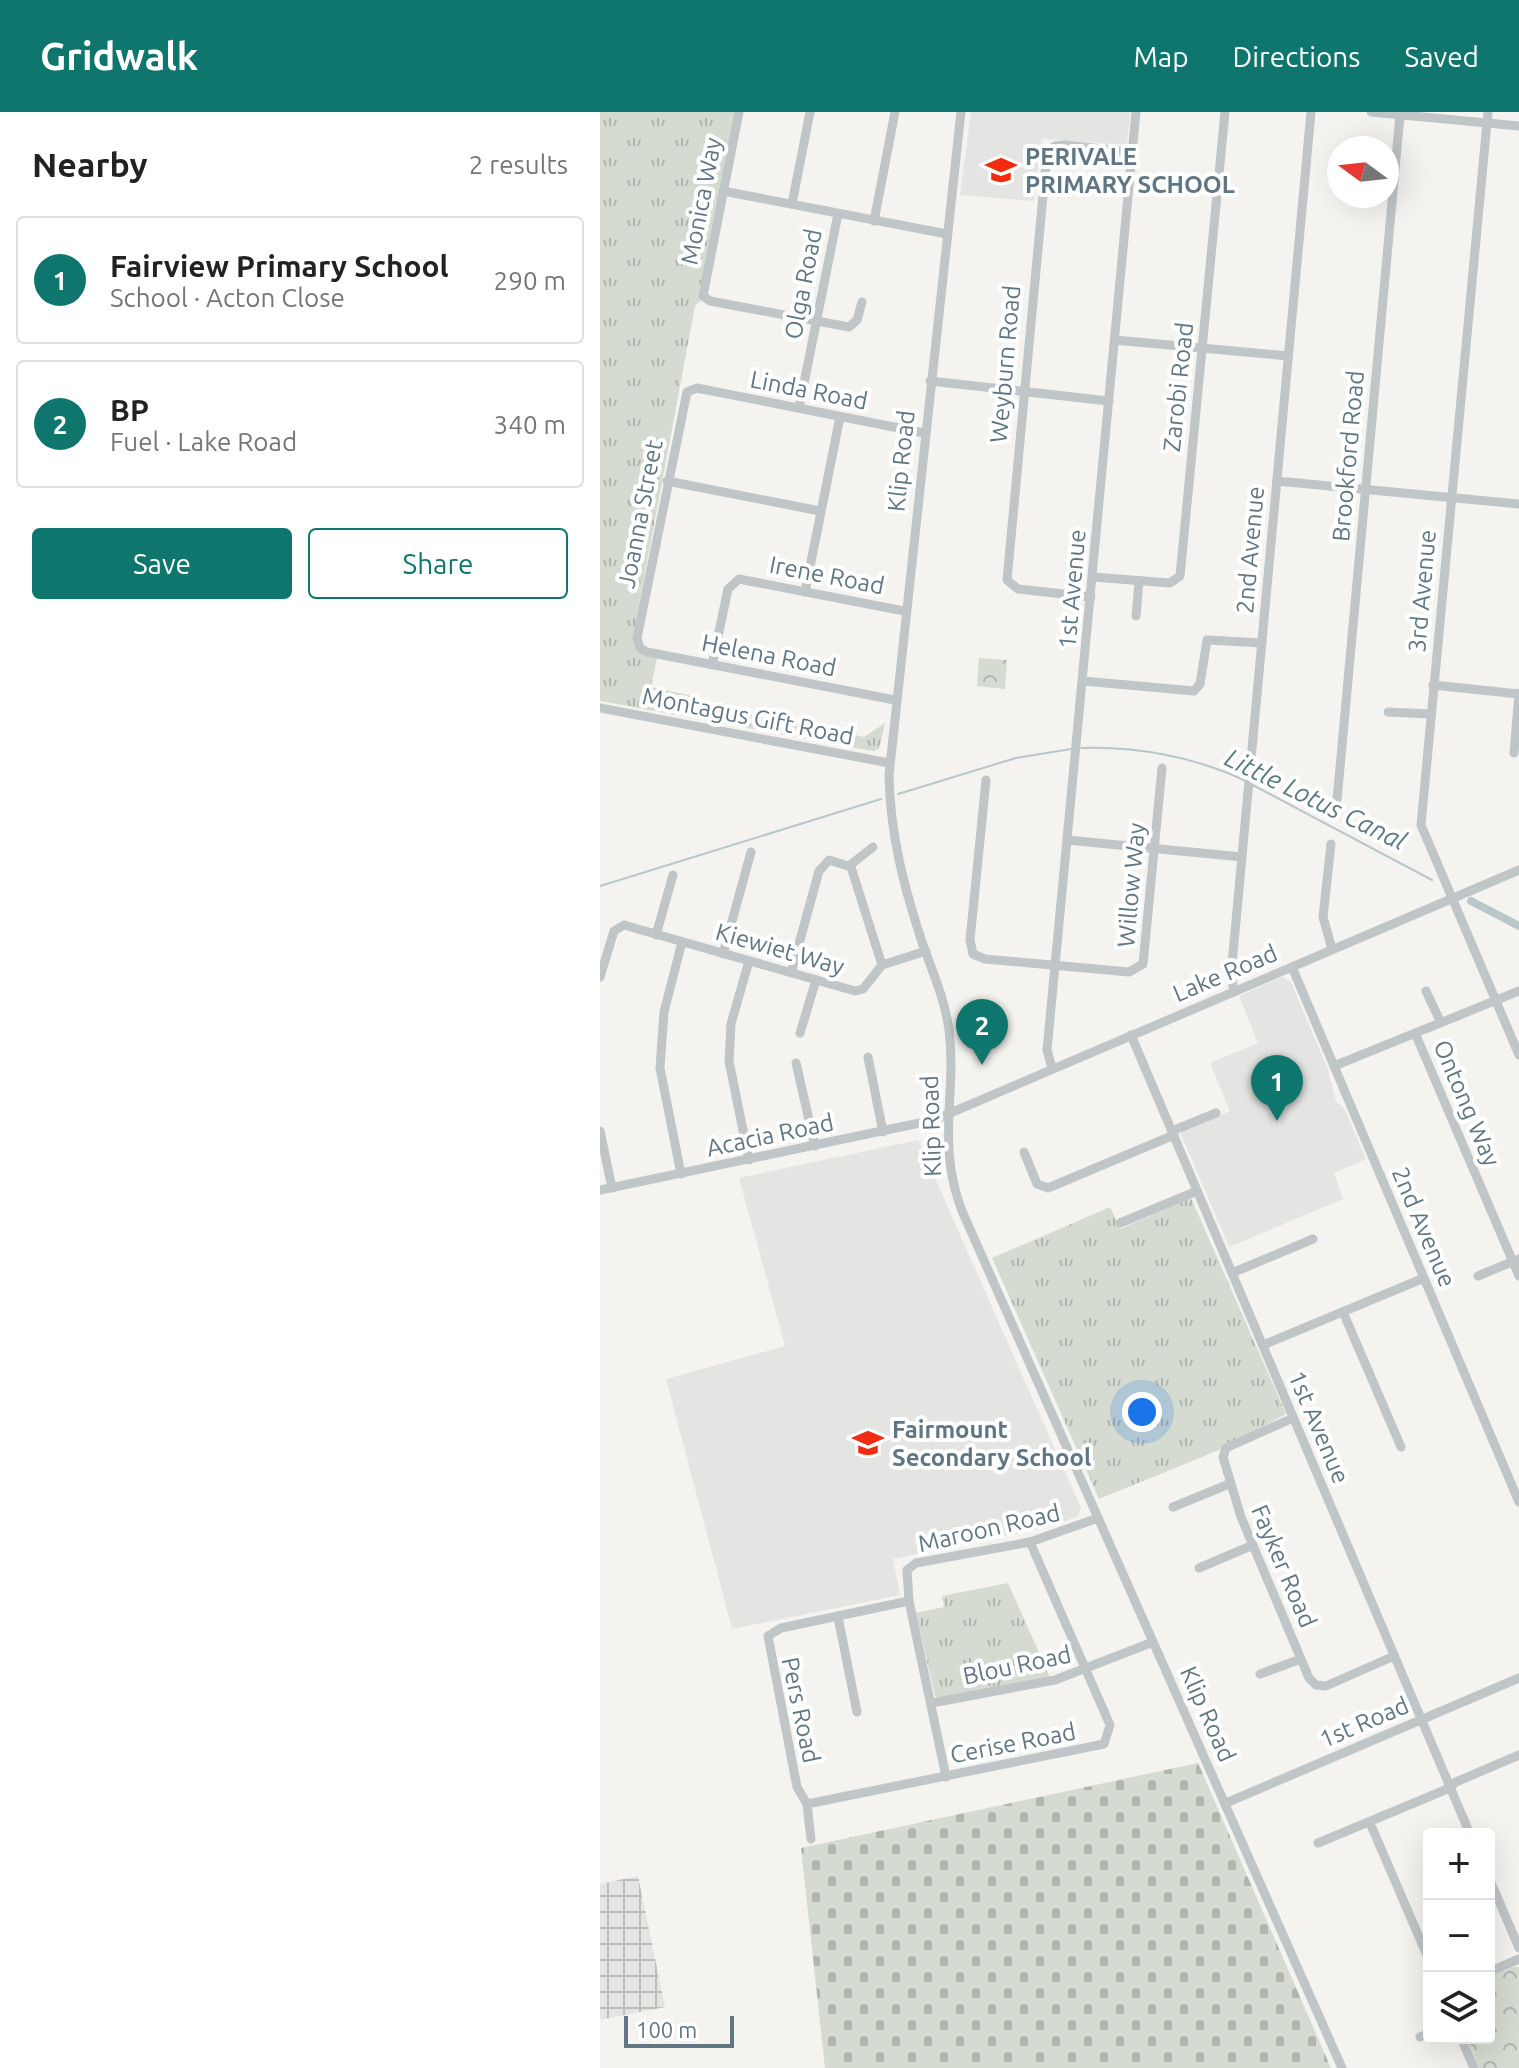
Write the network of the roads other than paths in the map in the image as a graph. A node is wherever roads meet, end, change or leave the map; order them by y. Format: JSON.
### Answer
{"nodes":[{"id":1,"x":739,"y":112,"type":"edge"},
{"id":2,"x":810,"y":112,"type":"edge"},
{"id":3,"x":895,"y":112,"type":"edge"},
{"id":4,"x":961,"y":112,"type":"edge"},
{"id":5,"x":1136,"y":112,"type":"edge"},
{"id":6,"x":1225,"y":112,"type":"edge"},
{"id":7,"x":1311,"y":112,"type":"edge"},
{"id":8,"x":1371,"y":112,"type":"edge"},
{"id":9,"x":1400,"y":115,"type":"junction"},
{"id":10,"x":1488,"y":117,"type":"edge"},
{"id":11,"x":1519,"y":126,"type":"edge"},
{"id":12,"x":1133,"y":152,"type":"junction"},
{"id":13,"x":723,"y":191,"type":"junction"},
{"id":14,"x":792,"y":204,"type":"junction"},
{"id":15,"x":838,"y":214,"type":"junction"},
{"id":16,"x":874,"y":221,"type":"junction"},
{"id":17,"x":947,"y":234,"type":"junction"},
{"id":18,"x":862,"y":302,"type":"dead end"},
{"id":19,"x":816,"y":323,"type":"junction"},
{"id":20,"x":1115,"y":340,"type":"junction"},
{"id":21,"x":1202,"y":348,"type":"junction"},
{"id":22,"x":1288,"y":356,"type":"junction"},
{"id":23,"x":930,"y":381,"type":"junction"},
{"id":24,"x":687,"y":392,"type":"joint"},
{"id":25,"x":1023,"y":392,"type":"junction"},
{"id":26,"x":1109,"y":401,"type":"junction"},
{"id":27,"x":799,"y":408,"type":"junction"},
{"id":28,"x":840,"y":417,"type":"junction"},
{"id":29,"x":924,"y":433,"type":"junction"},
{"id":30,"x":667,"y":481,"type":"junction"},
{"id":31,"x":1277,"y":481,"type":"junction"},
{"id":32,"x":1364,"y":490,"type":"junction"},
{"id":33,"x":1451,"y":498,"type":"junction"},
{"id":34,"x":1519,"y":504,"type":"edge"},
{"id":35,"x":820,"y":511,"type":"junction"},
{"id":36,"x":1093,"y":577,"type":"junction"},
{"id":37,"x":1139,"y":581,"type":"junction"},
{"id":38,"x":805,"y":592,"type":"junction"},
{"id":39,"x":1091,"y":597,"type":"junction"},
{"id":40,"x":904,"y":611,"type":"junction"},
{"id":41,"x":1136,"y":616,"type":"dead end"},
{"id":42,"x":1262,"y":643,"type":"junction"},
{"id":43,"x":638,"y":645,"type":"joint"},
{"id":44,"x":712,"y":665,"type":"junction"},
{"id":45,"x":1083,"y":681,"type":"junction"},
{"id":46,"x":1433,"y":685,"type":"junction"},
{"id":47,"x":1519,"y":694,"type":"edge"},
{"id":48,"x":895,"y":700,"type":"junction"},
{"id":49,"x":600,"y":708,"type":"edge"},
{"id":50,"x":1388,"y":712,"type":"dead end"},
{"id":51,"x":1430,"y":714,"type":"junction"},
{"id":52,"x":1514,"y":753,"type":"dead end"},
{"id":53,"x":889,"y":763,"type":"junction"},
{"id":54,"x":1162,"y":768,"type":"dead end"},
{"id":55,"x":986,"y":780,"type":"dead end"},
{"id":56,"x":1337,"y":800,"type":"dead end"},
{"id":57,"x":1067,"y":840,"type":"junction"},
{"id":58,"x":1331,"y":844,"type":"dead end"},
{"id":59,"x":873,"y":847,"type":"dead end"},
{"id":60,"x":1154,"y":849,"type":"junction"},
{"id":61,"x":751,"y":852,"type":"dead end"},
{"id":62,"x":1242,"y":857,"type":"junction"},
{"id":63,"x":849,"y":866,"type":"junction"},
{"id":64,"x":1519,"y":870,"type":"edge"},
{"id":65,"x":673,"y":875,"type":"dead end"},
{"id":66,"x":1452,"y":898,"type":"junction"},
{"id":67,"x":656,"y":935,"type":"junction"},
{"id":68,"x":682,"y":942,"type":"junction"},
{"id":69,"x":610,"y":943,"type":"junction"},
{"id":70,"x":1332,"y":949,"type":"junction"},
{"id":71,"x":926,"y":951,"type":"junction"},
{"id":72,"x":600,"y":952,"type":"edge"},
{"id":73,"x":723,"y":954,"type":"junction"},
{"id":74,"x":749,"y":961,"type":"junction"},
{"id":75,"x":882,"y":965,"type":"junction"},
{"id":76,"x":1056,"y":965,"type":"junction"},
{"id":77,"x":1292,"y":967,"type":"junction"},
{"id":78,"x":791,"y":973,"type":"junction"},
{"id":79,"x":600,"y":977,"type":"edge"},
{"id":80,"x":816,"y":980,"type":"junction"},
{"id":81,"x":1234,"y":991,"type":"junction"},
{"id":82,"x":1426,"y":991,"type":"dead end"},
{"id":83,"x":1519,"y":991,"type":"edge"},
{"id":84,"x":1496,"y":1001,"type":"junction"},
{"id":85,"x":1440,"y":1021,"type":"junction"},
{"id":86,"x":800,"y":1033,"type":"dead end"},
{"id":87,"x":1415,"y":1033,"type":"junction"},
{"id":88,"x":1131,"y":1035,"type":"junction"},
{"id":89,"x":1519,"y":1055,"type":"edge"},
{"id":90,"x":868,"y":1057,"type":"dead end"},
{"id":91,"x":796,"y":1063,"type":"dead end"},
{"id":92,"x":1334,"y":1066,"type":"junction"},
{"id":93,"x":1052,"y":1068,"type":"junction"},
{"id":94,"x":1216,"y":1113,"type":"dead end"},
{"id":95,"x":946,"y":1115,"type":"junction"},
{"id":96,"x":600,"y":1131,"type":"edge"},
{"id":97,"x":883,"y":1132,"type":"junction"},
{"id":98,"x":1173,"y":1133,"type":"junction"},
{"id":99,"x":815,"y":1146,"type":"junction"},
{"id":100,"x":1024,"y":1152,"type":"dead end"},
{"id":101,"x":603,"y":1159,"type":"edge"},
{"id":102,"x":749,"y":1160,"type":"junction"},
{"id":103,"x":681,"y":1174,"type":"junction"},
{"id":104,"x":612,"y":1188,"type":"junction"},
{"id":105,"x":600,"y":1190,"type":"edge"},
{"id":106,"x":1197,"y":1191,"type":"junction"},
{"id":107,"x":1120,"y":1223,"type":"dead end"},
{"id":108,"x":1313,"y":1239,"type":"dead end"},
{"id":109,"x":1516,"y":1260,"type":"edge"},
{"id":110,"x":1232,"y":1273,"type":"junction"},
{"id":111,"x":1478,"y":1276,"type":"dead end"},
{"id":112,"x":1519,"y":1276,"type":"edge"},
{"id":113,"x":1424,"y":1278,"type":"junction"},
{"id":114,"x":1343,"y":1312,"type":"junction"},
{"id":115,"x":1263,"y":1345,"type":"junction"},
{"id":116,"x":1293,"y":1418,"type":"junction"},
{"id":117,"x":1401,"y":1447,"type":"dead end"},
{"id":118,"x":1229,"y":1484,"type":"junction"},
{"id":119,"x":1519,"y":1502,"type":"edge"},
{"id":120,"x":1173,"y":1507,"type":"dead end"},
{"id":121,"x":1098,"y":1518,"type":"junction"},
{"id":122,"x":1030,"y":1542,"type":"junction"},
{"id":123,"x":1253,"y":1545,"type":"junction"},
{"id":124,"x":1199,"y":1568,"type":"dead end"},
{"id":125,"x":909,"y":1601,"type":"junction"},
{"id":126,"x":838,"y":1617,"type":"junction"},
{"id":127,"x":1153,"y":1642,"type":"junction"},
{"id":128,"x":1394,"y":1656,"type":"junction"},
{"id":129,"x":1301,"y":1659,"type":"junction"},
{"id":130,"x":1085,"y":1671,"type":"junction"},
{"id":131,"x":1260,"y":1674,"type":"dead end"},
{"id":132,"x":1519,"y":1678,"type":"edge"},
{"id":133,"x":932,"y":1703,"type":"junction"},
{"id":134,"x":857,"y":1712,"type":"dead end"},
{"id":135,"x":1421,"y":1719,"type":"junction"},
{"id":136,"x":1519,"y":1755,"type":"edge"},
{"id":137,"x":946,"y":1777,"type":"junction"},
{"id":138,"x":1450,"y":1786,"type":"junction"},
{"id":139,"x":1226,"y":1803,"type":"junction"},
{"id":140,"x":807,"y":1804,"type":"junction"},
{"id":141,"x":1370,"y":1823,"type":"junction"},
{"id":142,"x":1468,"y":1828,"type":"edge"},
{"id":143,"x":811,"y":1839,"type":"dead end"},
{"id":144,"x":1318,"y":1843,"type":"dead end"},
{"id":145,"x":1495,"y":1892,"type":"edge"},
{"id":146,"x":1423,"y":1946,"type":"edge"},
{"id":147,"x":1519,"y":1948,"type":"edge"},
{"id":148,"x":1519,"y":1959,"type":"edge"},
{"id":149,"x":1495,"y":1969,"type":"edge"},
{"id":150,"x":1464,"y":2044,"type":"edge"},
{"id":151,"x":1342,"y":2068,"type":"edge"},
{"id":152,"x":1474,"y":2068,"type":"edge"}],
"edges":[{"from":1,"to":13,"type":"street","name":"Monica Way"},
{"from":2,"to":14,"type":"street"},
{"from":3,"to":16,"type":"street"},
{"from":4,"to":17,"type":"street","name":"Klip Road"},
{"from":5,"to":12,"type":"street","name":"1st Avenue"},
{"from":6,"to":21,"type":"street","name":"Zarobi Road"},
{"from":7,"to":22,"type":"street","name":"2nd Avenue"},
{"from":8,"to":9,"type":"street"},
{"from":9,"to":10,"type":"street"},
{"from":9,"to":32,"type":"street","name":"Brookford Road"},
{"from":10,"to":11,"type":"street"},
{"from":10,"to":33,"type":"street","name":"3rd Avenue"},
{"from":12,"to":20,"type":"street","name":"1st Avenue"},
{"from":12,"to":25,"type":"street","name":"Weyburn Road"},
{"from":13,"to":14,"type":"street"},
{"from":13,"to":19,"type":"street","name":"Monica Way"},
{"from":14,"to":15,"type":"street"},
{"from":15,"to":16,"type":"street"},
{"from":15,"to":19,"type":"street","name":"Olga Road"},
{"from":16,"to":17,"type":"street"},
{"from":17,"to":23,"type":"street","name":"Klip Road"},
{"from":18,"to":19,"type":"street"},
{"from":19,"to":27,"type":"street","name":"Olga Road"},
{"from":20,"to":21,"type":"street"},
{"from":20,"to":26,"type":"street","name":"1st Avenue"},
{"from":21,"to":22,"type":"street"},
{"from":21,"to":37,"type":"street","name":"Zarobi Road"},
{"from":22,"to":31,"type":"street","name":"2nd Avenue"},
{"from":23,"to":25,"type":"street"},
{"from":23,"to":29,"type":"street","name":"Klip Road"},
{"from":24,"to":27,"type":"street","name":"Linda Road"},
{"from":24,"to":30,"type":"street","name":"Joanna Street"},
{"from":25,"to":26,"type":"street"},
{"from":25,"to":39,"type":"street","name":"Weyburn Road"},
{"from":26,"to":36,"type":"street","name":"1st Avenue"},
{"from":27,"to":28,"type":"street","name":"Linda Road"},
{"from":28,"to":29,"type":"street","name":"Linda Road"},
{"from":28,"to":35,"type":"street"},
{"from":29,"to":40,"type":"street","name":"Klip Road"},
{"from":30,"to":35,"type":"street"},
{"from":30,"to":43,"type":"street","name":"Joanna Street"},
{"from":31,"to":32,"type":"street"},
{"from":31,"to":42,"type":"street","name":"2nd Avenue"},
{"from":32,"to":33,"type":"street"},
{"from":32,"to":56,"type":"street","name":"Brookford Road"},
{"from":33,"to":34,"type":"street"},
{"from":33,"to":46,"type":"street","name":"3rd Avenue"},
{"from":35,"to":38,"type":"street"},
{"from":36,"to":37,"type":"street","name":"Zarobi Road"},
{"from":36,"to":39,"type":"street","name":"1st Avenue"},
{"from":37,"to":41,"type":"street"},
{"from":38,"to":40,"type":"street","name":"Irene Road"},
{"from":38,"to":44,"type":"street","name":"Irene Road"},
{"from":39,"to":45,"type":"street","name":"1st Avenue"},
{"from":40,"to":48,"type":"street","name":"Klip Road"},
{"from":42,"to":45,"type":"street"},
{"from":42,"to":62,"type":"street","name":"2nd Avenue"},
{"from":43,"to":44,"type":"street","name":"Helena Road"},
{"from":44,"to":48,"type":"street","name":"Helena Road"},
{"from":45,"to":57,"type":"street","name":"1st Avenue"},
{"from":46,"to":47,"type":"street"},
{"from":46,"to":51,"type":"street","name":"3rd Avenue"},
{"from":47,"to":52,"type":"street"},
{"from":48,"to":53,"type":"street","name":"Klip Road"},
{"from":49,"to":53,"type":"street","name":"Montagus Gift Road"},
{"from":50,"to":51,"type":"street"},
{"from":51,"to":66,"type":"street","name":"3rd Avenue"},
{"from":53,"to":71,"type":"street","name":"Klip Road"},
{"from":54,"to":60,"type":"street","name":"Willow Way"},
{"from":55,"to":76,"type":"street"},
{"from":57,"to":60,"type":"street"},
{"from":57,"to":76,"type":"street","name":"1st Avenue"},
{"from":58,"to":70,"type":"street"},
{"from":59,"to":63,"type":"street"},
{"from":60,"to":62,"type":"street"},
{"from":60,"to":76,"type":"street","name":"Willow Way"},
{"from":61,"to":73,"type":"street"},
{"from":62,"to":81,"type":"street","name":"2nd Avenue"},
{"from":63,"to":75,"type":"street"},
{"from":63,"to":78,"type":"street"},
{"from":64,"to":66,"type":"street","name":"Lake Road"},
{"from":65,"to":67,"type":"street"},
{"from":66,"to":70,"type":"street","name":"Lake Road"},
{"from":66,"to":84,"type":"street","name":"3rd Avenue"},
{"from":67,"to":68,"type":"street","name":"Kiewiet Way"},
{"from":67,"to":69,"type":"street","name":"Kiewiet Way"},
{"from":68,"to":73,"type":"street","name":"Kiewiet Way"},
{"from":68,"to":103,"type":"street"},
{"from":69,"to":72,"type":"street"},
{"from":69,"to":79,"type":"street"},
{"from":70,"to":77,"type":"street","name":"Lake Road"},
{"from":71,"to":75,"type":"street","name":"Kiewiet Way"},
{"from":71,"to":95,"type":"street","name":"Klip Road"},
{"from":73,"to":74,"type":"street","name":"Kiewiet Way"},
{"from":74,"to":78,"type":"street","name":"Kiewiet Way"},
{"from":74,"to":102,"type":"street"},
{"from":75,"to":80,"type":"street","name":"Kiewiet Way"},
{"from":76,"to":93,"type":"street","name":"1st Avenue"},
{"from":77,"to":81,"type":"street","name":"Lake Road"},
{"from":77,"to":92,"type":"street","name":"2nd Avenue"},
{"from":78,"to":80,"type":"street","name":"Kiewiet Way"},
{"from":80,"to":86,"type":"street"},
{"from":81,"to":88,"type":"street","name":"Lake Road"},
{"from":82,"to":85,"type":"street"},
{"from":83,"to":84,"type":"street"},
{"from":84,"to":85,"type":"street"},
{"from":84,"to":89,"type":"street","name":"3rd Avenue"},
{"from":85,"to":87,"type":"street"},
{"from":87,"to":92,"type":"street"},
{"from":87,"to":109,"type":"street","name":"Ontong Way"},
{"from":88,"to":93,"type":"street","name":"Lake Road"},
{"from":88,"to":98,"type":"street","name":"1st Avenue"},
{"from":90,"to":97,"type":"street"},
{"from":91,"to":99,"type":"street"},
{"from":92,"to":113,"type":"street","name":"2nd Avenue"},
{"from":93,"to":95,"type":"street","name":"Lake Road"},
{"from":94,"to":98,"type":"street"},
{"from":95,"to":97,"type":"street","name":"Acacia Road"},
{"from":95,"to":121,"type":"street","name":"Klip Road"},
{"from":96,"to":101,"type":"street"},
{"from":97,"to":99,"type":"street","name":"Acacia Road"},
{"from":98,"to":100,"type":"street"},
{"from":98,"to":106,"type":"street","name":"1st Avenue"},
{"from":99,"to":102,"type":"street","name":"Acacia Road"},
{"from":101,"to":104,"type":"street"},
{"from":102,"to":103,"type":"street","name":"Acacia Road"},
{"from":103,"to":104,"type":"street","name":"Acacia Road"},
{"from":104,"to":105,"type":"street","name":"Acacia Road"},
{"from":106,"to":107,"type":"street"},
{"from":106,"to":110,"type":"street","name":"1st Avenue"},
{"from":108,"to":110,"type":"street"},
{"from":109,"to":111,"type":"street"},
{"from":109,"to":112,"type":"street","name":"Ontong Way"},
{"from":110,"to":115,"type":"street","name":"1st Avenue"},
{"from":113,"to":114,"type":"street"},
{"from":113,"to":119,"type":"street","name":"2nd Avenue"},
{"from":114,"to":115,"type":"street"},
{"from":114,"to":117,"type":"street"},
{"from":115,"to":116,"type":"street","name":"1st Avenue"},
{"from":116,"to":118,"type":"street","name":"Fayker Road"},
{"from":116,"to":128,"type":"street","name":"1st Avenue"},
{"from":118,"to":120,"type":"street"},
{"from":118,"to":123,"type":"street","name":"Fayker Road"},
{"from":121,"to":122,"type":"street","name":"Maroon Road"},
{"from":121,"to":127,"type":"street","name":"Klip Road"},
{"from":122,"to":125,"type":"street","name":"Maroon Road"},
{"from":122,"to":130,"type":"street","name":"Cerise Road"},
{"from":123,"to":124,"type":"street"},
{"from":123,"to":129,"type":"street","name":"Fayker Road"},
{"from":125,"to":126,"type":"street","name":"Pers Road"},
{"from":125,"to":133,"type":"street","name":"Maroon Road"},
{"from":126,"to":134,"type":"street"},
{"from":126,"to":140,"type":"street","name":"Pers Road"},
{"from":127,"to":130,"type":"street","name":"Blou Road"},
{"from":127,"to":139,"type":"street","name":"Klip Road"},
{"from":128,"to":129,"type":"street","name":"Fayker Road"},
{"from":128,"to":135,"type":"street","name":"1st Avenue"},
{"from":129,"to":131,"type":"street"},
{"from":130,"to":133,"type":"street","name":"Blou Road"},
{"from":130,"to":137,"type":"street","name":"Cerise Road"},
{"from":132,"to":135,"type":"street","name":"1st Road"},
{"from":133,"to":137,"type":"street","name":"Maroon Road"},
{"from":135,"to":138,"type":"street","name":"1st Avenue"},
{"from":135,"to":139,"type":"street","name":"1st Road"},
{"from":136,"to":138,"type":"street"},
{"from":137,"to":140,"type":"street","name":"Cerise Road"},
{"from":138,"to":141,"type":"street"},
{"from":138,"to":142,"type":"street","name":"1st Avenue"},
{"from":139,"to":151,"type":"street","name":"Klip Road"},
{"from":140,"to":143,"type":"street","name":"Pers Road"},
{"from":141,"to":144,"type":"street"},
{"from":141,"to":146,"type":"street"},
{"from":145,"to":147,"type":"street"},
{"from":148,"to":149,"type":"street"},
{"from":150,"to":152,"type":"street"}]}
